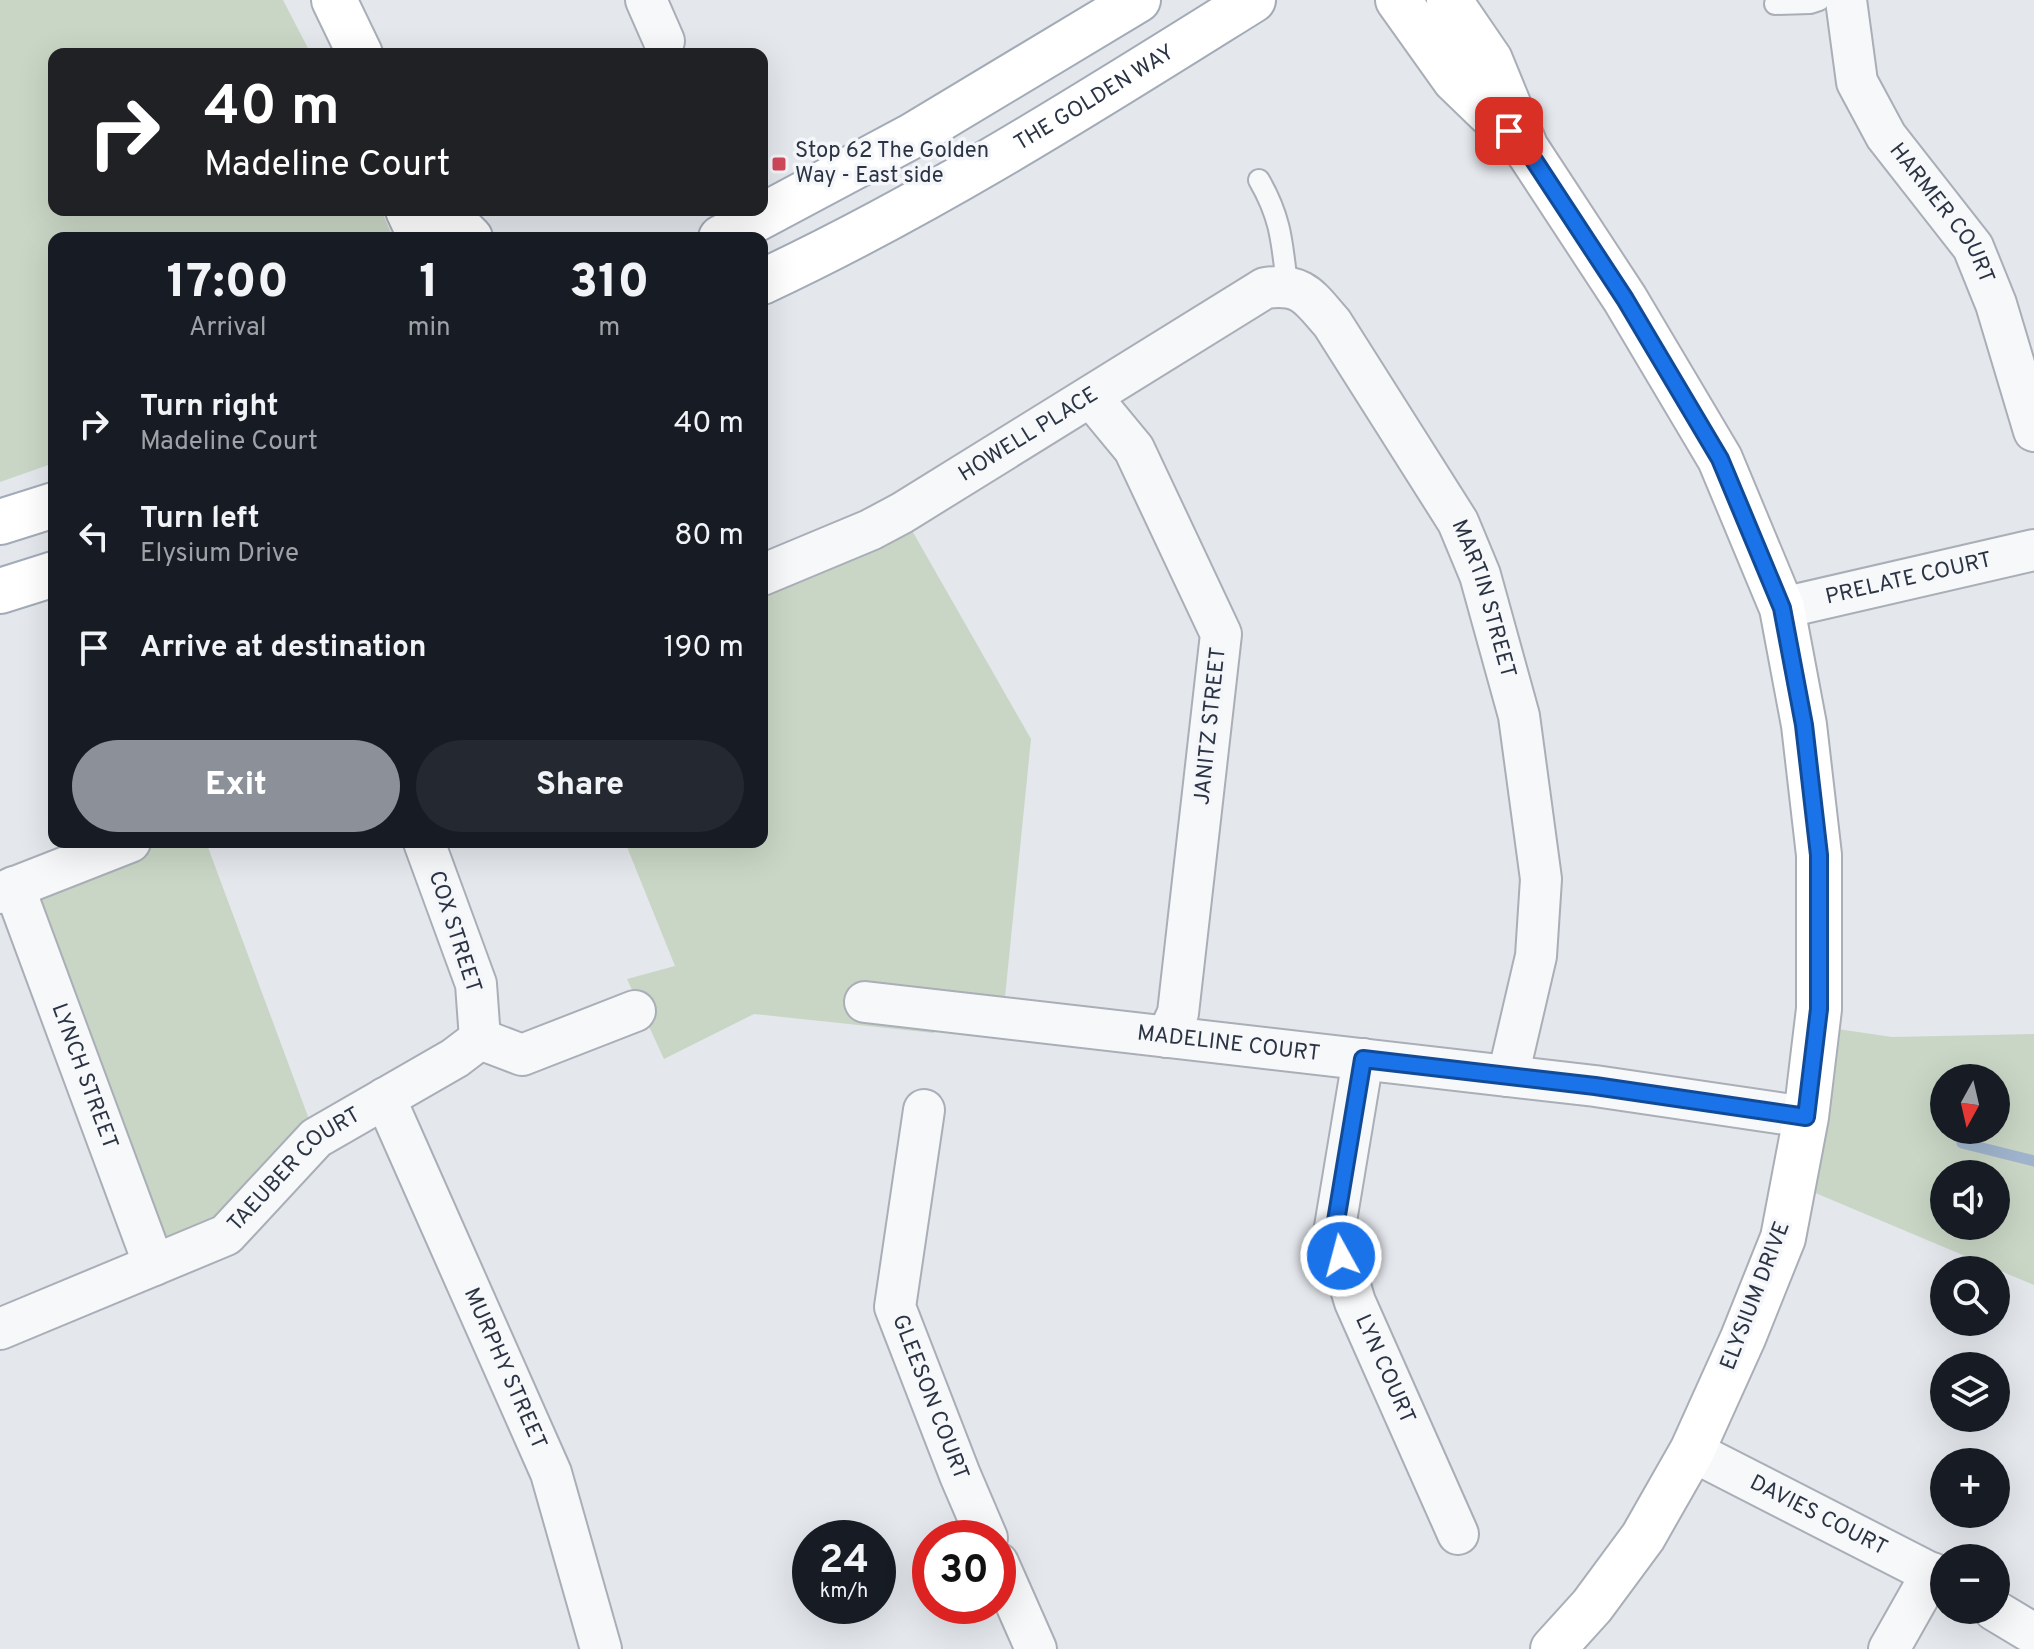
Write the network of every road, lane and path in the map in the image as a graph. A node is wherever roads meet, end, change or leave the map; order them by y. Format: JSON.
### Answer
{"nodes":[{"id":1,"x":334,"y":0,"type":"edge"},
{"id":2,"x":646,"y":0,"type":"edge"},
{"id":3,"x":1138,"y":0,"type":"edge"},
{"id":4,"x":1253,"y":0,"type":"edge"},
{"id":5,"x":1398,"y":0,"type":"edge"},
{"id":6,"x":1449,"y":0,"type":"edge"},
{"id":7,"x":1819,"y":0,"type":"edge"},
{"id":8,"x":1846,"y":0,"type":"edge"},
{"id":9,"x":1775,"y":4,"type":"dead end"},
{"id":10,"x":664,"y":41,"type":"dead end"},
{"id":11,"x":357,"y":48,"type":"edge"},
{"id":12,"x":1526,"y":148,"type":"junction"},
{"id":13,"x":1259,"y":180,"type":"dead end"},
{"id":14,"x":768,"y":213,"type":"edge"},
{"id":15,"x":422,"y":216,"type":"edge"},
{"id":16,"x":762,"y":216,"type":"edge"},
{"id":17,"x":451,"y":229,"type":"edge"},
{"id":18,"x":732,"y":232,"type":"edge"},
{"id":19,"x":768,"y":279,"type":"edge"},
{"id":20,"x":1287,"y":285,"type":"junction"},
{"id":21,"x":1091,"y":397,"type":"junction"},
{"id":22,"x":2034,"y":431,"type":"edge"},
{"id":23,"x":48,"y":507,"type":"edge"},
{"id":24,"x":0,"y":522,"type":"edge"},
{"id":25,"x":2034,"y":550,"type":"edge"},
{"id":26,"x":768,"y":572,"type":"edge"},
{"id":27,"x":48,"y":576,"type":"edge"},
{"id":28,"x":0,"y":591,"type":"edge"},
{"id":29,"x":1782,"y":608,"type":"junction"},
{"id":30,"x":115,"y":848,"type":"edge"},
{"id":31,"x":426,"y":848,"type":"edge"},
{"id":32,"x":7,"y":890,"type":"edge"},
{"id":33,"x":865,"y":1002,"type":"dead end"},
{"id":34,"x":635,"y":1011,"type":"dead end"},
{"id":35,"x":1167,"y":1037,"type":"junction"},
{"id":36,"x":467,"y":1049,"type":"junction"},
{"id":37,"x":1363,"y":1059,"type":"junction"},
{"id":38,"x":1508,"y":1076,"type":"junction"},
{"id":39,"x":385,"y":1098,"type":"junction"},
{"id":40,"x":924,"y":1110,"type":"dead end"},
{"id":41,"x":1806,"y":1117,"type":"junction"},
{"id":42,"x":154,"y":1265,"type":"junction"},
{"id":43,"x":0,"y":1329,"type":"edge"},
{"id":44,"x":1692,"y":1451,"type":"junction"},
{"id":45,"x":979,"y":1520,"type":"edge"},
{"id":46,"x":1458,"y":1534,"type":"dead end"},
{"id":47,"x":1930,"y":1572,"type":"edge"},
{"id":48,"x":1930,"y":1588,"type":"edge"},
{"id":49,"x":1016,"y":1604,"type":"edge"},
{"id":50,"x":2010,"y":1620,"type":"edge"},
{"id":51,"x":2034,"y":1634,"type":"edge"},
{"id":52,"x":601,"y":1649,"type":"edge"},
{"id":53,"x":1036,"y":1649,"type":"edge"},
{"id":54,"x":1553,"y":1649,"type":"edge"},
{"id":55,"x":1889,"y":1649,"type":"edge"}],
"edges":[{"from":1,"to":11,"type":"street"},
{"from":2,"to":10,"type":"street"},
{"from":3,"to":14,"type":"street"},
{"from":4,"to":19,"type":"street","name":"THE GOLDEN WAY"},
{"from":5,"to":12,"type":"street","name":"ELYSIUM DRIVE"},
{"from":6,"to":12,"type":"street","name":"ELYSIUM DRIVE"},
{"from":7,"to":9,"type":"lane"},
{"from":8,"to":22,"type":"street","name":"HARMER COURT"},
{"from":12,"to":29,"type":"street","name":"ELYSIUM DRIVE"},
{"from":13,"to":20,"type":"lane"},
{"from":15,"to":17,"type":"street"},
{"from":16,"to":18,"type":"street"},
{"from":20,"to":21,"type":"street","name":"HOWELL PLACE"},
{"from":20,"to":38,"type":"street","name":"MARTIN STREET"},
{"from":21,"to":26,"type":"street","name":"HOWELL PLACE"},
{"from":21,"to":35,"type":"street","name":"JANITZ STREET"},
{"from":23,"to":24,"type":"street"},
{"from":25,"to":29,"type":"street","name":"PRELATE COURT"},
{"from":27,"to":28,"type":"street"},
{"from":29,"to":41,"type":"street","name":"ELYSIUM DRIVE"},
{"from":30,"to":32,"type":"street"},
{"from":31,"to":36,"type":"street","name":"COX STREET"},
{"from":32,"to":42,"type":"street","name":"LYNCH STREET"},
{"from":33,"to":35,"type":"street","name":"MADELINE COURT"},
{"from":34,"to":36,"type":"street"},
{"from":35,"to":37,"type":"street","name":"MADELINE COURT"},
{"from":36,"to":39,"type":"street","name":"TAEUBER COURT"},
{"from":37,"to":38,"type":"street","name":"MADELINE COURT"},
{"from":37,"to":46,"type":"street","name":"LYN COURT"},
{"from":38,"to":41,"type":"street","name":"MADELINE COURT"},
{"from":39,"to":42,"type":"street","name":"TAEUBER COURT"},
{"from":39,"to":52,"type":"street","name":"MURPHY STREET"},
{"from":40,"to":45,"type":"street","name":"GLEESON COURT"},
{"from":41,"to":44,"type":"street","name":"ELYSIUM DRIVE"},
{"from":42,"to":43,"type":"street","name":"TAEUBER COURT"},
{"from":44,"to":47,"type":"street","name":"DAVIES COURT"},
{"from":44,"to":54,"type":"street","name":"ELYSIUM DRIVE"},
{"from":48,"to":55,"type":"street"},
{"from":49,"to":53,"type":"street"},
{"from":50,"to":51,"type":"street"}]}
